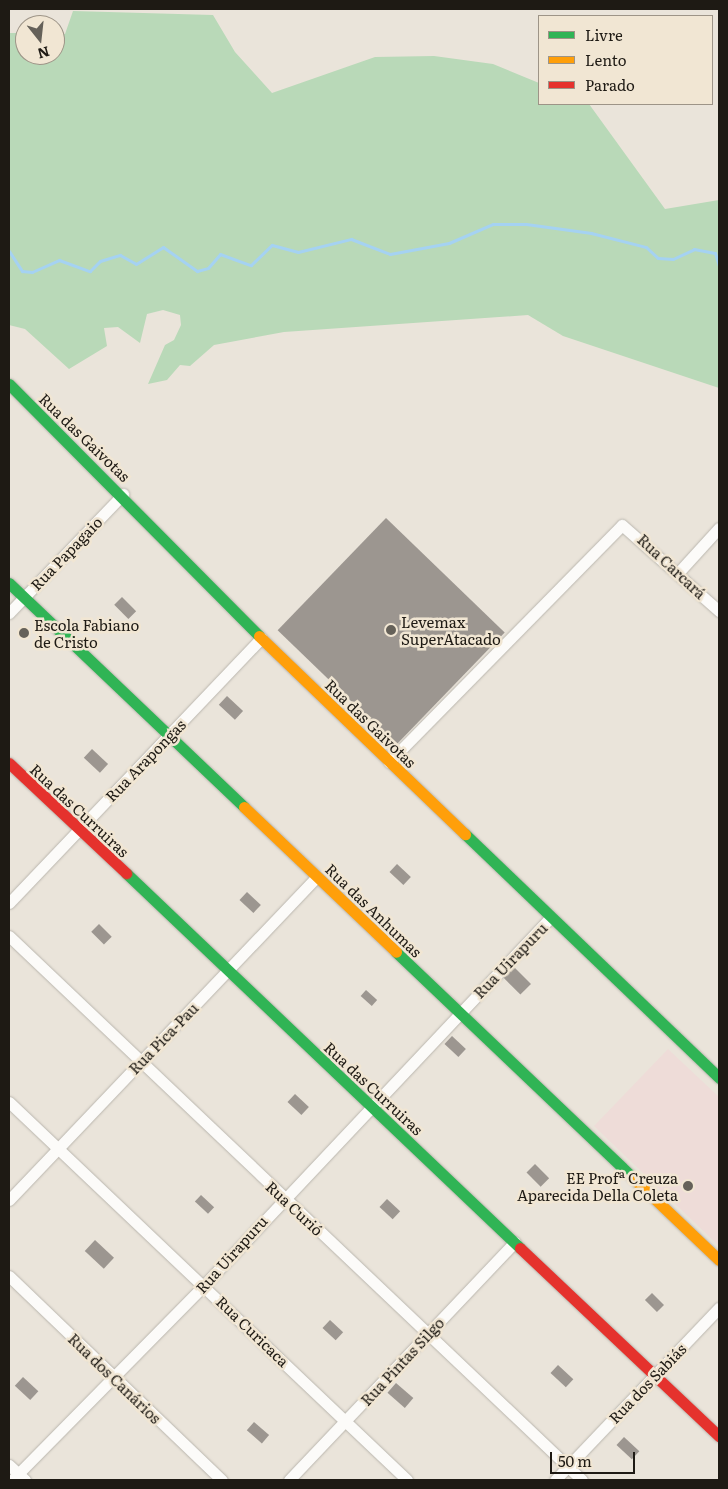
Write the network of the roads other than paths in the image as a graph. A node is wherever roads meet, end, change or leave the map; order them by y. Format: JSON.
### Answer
{"nodes":[{"id":1,"x":9,"y":384,"type":"edge"},
{"id":2,"x":123,"y":494,"type":"junction"},
{"id":3,"x":719,"y":528,"type":"edge"},
{"id":4,"x":678,"y":573,"type":"junction"},
{"id":5,"x":9,"y":583,"type":"edge"},
{"id":6,"x":24,"y":597,"type":"junction"},
{"id":7,"x":719,"y":611,"type":"edge"},
{"id":8,"x":9,"y":613,"type":"edge"},
{"id":9,"x":260,"y":638,"type":"junction"},
{"id":10,"x":168,"y":735,"type":"junction"},
{"id":11,"x":389,"y":762,"type":"junction"},
{"id":12,"x":9,"y":763,"type":"edge"},
{"id":13,"x":79,"y":829,"type":"junction"},
{"id":14,"x":317,"y":877,"type":"junction"},
{"id":15,"x":9,"y":903,"type":"edge"},
{"id":16,"x":551,"y":917,"type":"junction"},
{"id":17,"x":9,"y":936,"type":"edge"},
{"id":18,"x":228,"y":970,"type":"junction"},
{"id":19,"x":460,"y":1012,"type":"junction"},
{"id":20,"x":140,"y":1061,"type":"junction"},
{"id":21,"x":719,"y":1078,"type":"edge"},
{"id":22,"x":9,"y":1102,"type":"edge"},
{"id":23,"x":370,"y":1105,"type":"junction"},
{"id":24,"x":58,"y":1149,"type":"junction"},
{"id":25,"x":283,"y":1197,"type":"junction"},
{"id":26,"x":9,"y":1200,"type":"edge"},
{"id":27,"x":515,"y":1242,"type":"junction"},
{"id":28,"x":719,"y":1260,"type":"edge"},
{"id":29,"x":9,"y":1276,"type":"edge"},
{"id":30,"x":205,"y":1284,"type":"junction"},
{"id":31,"x":719,"y":1308,"type":"edge"},
{"id":32,"x":427,"y":1333,"type":"junction"},
{"id":33,"x":655,"y":1375,"type":"junction"},
{"id":34,"x":113,"y":1376,"type":"junction"},
{"id":35,"x":345,"y":1421,"type":"junction"},
{"id":36,"x":719,"y":1436,"type":"edge"},
{"id":37,"x":9,"y":1465,"type":"edge"},
{"id":38,"x":568,"y":1466,"type":"junction"},
{"id":39,"x":18,"y":1478,"type":"edge"},
{"id":40,"x":222,"y":1480,"type":"edge"},
{"id":41,"x":289,"y":1480,"type":"edge"},
{"id":42,"x":407,"y":1480,"type":"edge"},
{"id":43,"x":555,"y":1480,"type":"edge"},
{"id":44,"x":582,"y":1480,"type":"edge"}],
"edges":[{"from":1,"to":2,"type":"street","name":"Rua das Gaivotas"},
{"from":2,"to":6,"type":"street","name":"Rua Papagaio"},
{"from":2,"to":9,"type":"street","name":"Rua das Gaivotas"},
{"from":3,"to":4,"type":"street"},
{"from":4,"to":7,"type":"street","name":"Rua Carcará"},
{"from":4,"to":11,"type":"street","name":"Rua Carcará"},
{"from":5,"to":6,"type":"street","name":"Rua das Anhumas"},
{"from":6,"to":8,"type":"street","name":"Rua Papagaio"},
{"from":6,"to":10,"type":"street","name":"Rua das Anhumas"},
{"from":9,"to":10,"type":"street","name":"Rua Arapongas"},
{"from":9,"to":11,"type":"street","name":"Rua das Gaivotas"},
{"from":10,"to":13,"type":"street","name":"Rua Arapongas"},
{"from":10,"to":14,"type":"street","name":"Rua das Anhumas"},
{"from":11,"to":16,"type":"street","name":"Rua das Gaivotas"},
{"from":12,"to":13,"type":"street","name":"Rua das Curruiras"},
{"from":13,"to":15,"type":"street","name":"Rua Arapongas"},
{"from":13,"to":18,"type":"street","name":"Rua das Curruiras"},
{"from":14,"to":18,"type":"street","name":"Rua Pica-Pau"},
{"from":14,"to":19,"type":"street","name":"Rua das Anhumas"},
{"from":16,"to":19,"type":"street","name":"Rua Uirapuru"},
{"from":16,"to":21,"type":"street","name":"Rua das Gaivotas"},
{"from":17,"to":20,"type":"street","name":"Rua Curió"},
{"from":18,"to":20,"type":"street","name":"Rua Pica-Pau"},
{"from":18,"to":23,"type":"street","name":"Rua das Curruiras"},
{"from":19,"to":23,"type":"street","name":"Rua Uirapuru"},
{"from":19,"to":28,"type":"street","name":"Rua das Anhumas"},
{"from":20,"to":24,"type":"street","name":"Rua Pica-Pau"},
{"from":20,"to":25,"type":"street","name":"Rua Curió"},
{"from":22,"to":24,"type":"street","name":"Rua Curicaca"},
{"from":23,"to":25,"type":"street","name":"Rua Uirapuru"},
{"from":23,"to":27,"type":"street","name":"Rua das Curruiras"},
{"from":24,"to":26,"type":"street","name":"Rua Pica-Pau"},
{"from":24,"to":30,"type":"street","name":"Rua Curicaca"},
{"from":25,"to":30,"type":"street","name":"Rua Uirapuru"},
{"from":25,"to":32,"type":"street","name":"Rua Curió"},
{"from":27,"to":32,"type":"street","name":"Rua Pintas Silgo"},
{"from":27,"to":33,"type":"street","name":"Rua das Curruiras"},
{"from":29,"to":34,"type":"street","name":"Rua dos Canários"},
{"from":30,"to":34,"type":"street","name":"Rua Uirapuru"},
{"from":30,"to":35,"type":"street","name":"Rua Curicaca"},
{"from":31,"to":33,"type":"street","name":"Rua dos Sabiás"},
{"from":32,"to":35,"type":"street","name":"Rua Pintas Silgo"},
{"from":32,"to":38,"type":"street","name":"Rua Curió"},
{"from":33,"to":36,"type":"street","name":"Rua das Curruiras"},
{"from":33,"to":38,"type":"street","name":"Rua dos Sabiás"},
{"from":34,"to":39,"type":"street","name":"Rua Uirapuru"},
{"from":34,"to":40,"type":"street","name":"Rua dos Canários"},
{"from":35,"to":41,"type":"street","name":"Rua Pintas Silgo"},
{"from":35,"to":42,"type":"street","name":"Rua Curicaca"},
{"from":37,"to":39,"type":"street"},
{"from":38,"to":43,"type":"street","name":"Rua dos Sabiás"},
{"from":38,"to":44,"type":"street","name":"Rua Curió"}]}
